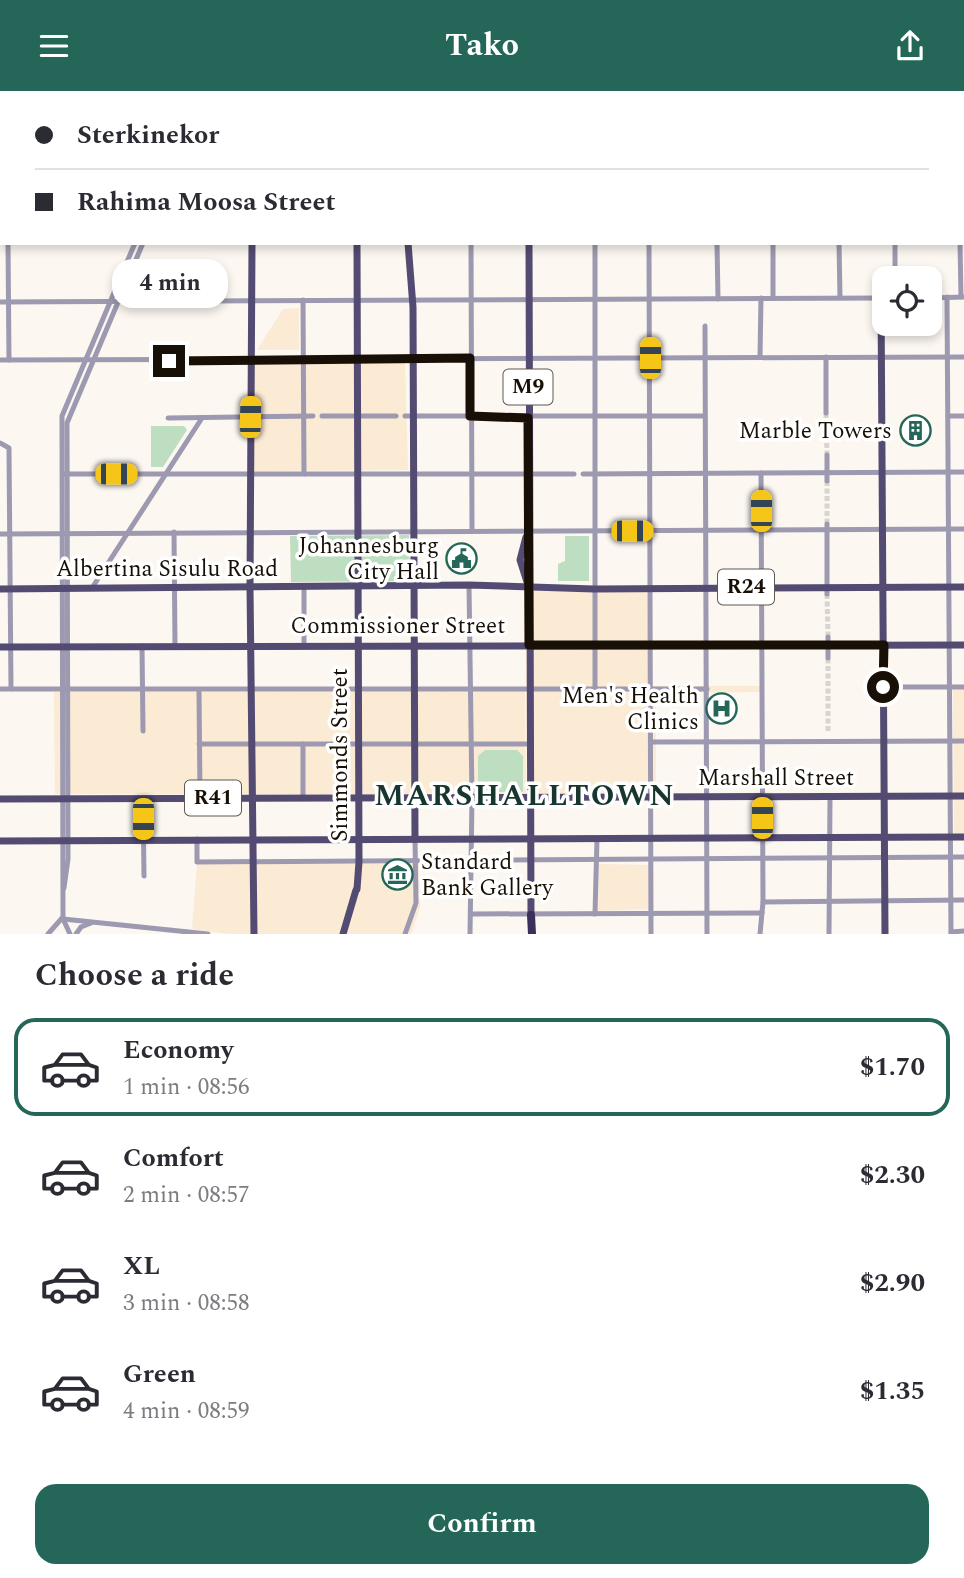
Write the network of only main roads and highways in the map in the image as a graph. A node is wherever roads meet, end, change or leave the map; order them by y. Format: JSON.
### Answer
{"nodes":[{"id":1,"x":252,"y":245,"type":"edge"},
{"id":2,"x":357,"y":245,"type":"edge"},
{"id":3,"x":408,"y":245,"type":"edge"},
{"id":4,"x":529,"y":245,"type":"edge"},
{"id":5,"x":881,"y":336,"type":"edge"},
{"id":6,"x":529,"y":585,"type":"junction"},
{"id":7,"x":359,"y":586,"type":"junction"},
{"id":8,"x":415,"y":586,"type":"junction"},
{"id":9,"x":250,"y":587,"type":"junction"},
{"id":10,"x":883,"y":587,"type":"junction"},
{"id":11,"x":964,"y":587,"type":"edge"},
{"id":12,"x":0,"y":589,"type":"edge"},
{"id":13,"x":415,"y":645,"type":"junction"},
{"id":14,"x":529,"y":645,"type":"junction"},
{"id":15,"x":884,"y":645,"type":"junction"},
{"id":16,"x":964,"y":645,"type":"edge"},
{"id":17,"x":250,"y":646,"type":"junction"},
{"id":18,"x":358,"y":646,"type":"junction"},
{"id":19,"x":0,"y":647,"type":"edge"},
{"id":20,"x":964,"y":796,"type":"edge"},
{"id":21,"x":251,"y":797,"type":"junction"},
{"id":22,"x":359,"y":797,"type":"junction"},
{"id":23,"x":415,"y":797,"type":"junction"},
{"id":24,"x":885,"y":797,"type":"junction"},
{"id":25,"x":530,"y":798,"type":"junction"},
{"id":26,"x":0,"y":799,"type":"edge"},
{"id":27,"x":884,"y":837,"type":"junction"},
{"id":28,"x":964,"y":837,"type":"edge"},
{"id":29,"x":251,"y":839,"type":"junction"},
{"id":30,"x":359,"y":839,"type":"junction"},
{"id":31,"x":415,"y":839,"type":"junction"},
{"id":32,"x":529,"y":839,"type":"junction"},
{"id":33,"x":0,"y":841,"type":"edge"},
{"id":34,"x":531,"y":915,"type":"joint"},
{"id":35,"x":531,"y":933,"type":"edge"},
{"id":36,"x":254,"y":934,"type":"edge"},
{"id":37,"x":343,"y":934,"type":"edge"},
{"id":38,"x":885,"y":934,"type":"edge"}],
"edges":[{"from":1,"to":9,"type":"main road"},
{"from":2,"to":7,"type":"main road","name":"Simmonds Street"},
{"from":3,"to":8,"type":"main road"},
{"from":4,"to":6,"type":"main road","number":"M9"},
{"from":5,"to":10,"type":"main road"},
{"from":6,"to":8,"type":"main road","name":"Albertina Sisulu Road","number":"R24"},
{"from":6,"to":10,"type":"main road","name":"Albertina Sisulu Road","number":"R24"},
{"from":6,"to":14,"type":"main road","number":"M9"},
{"from":7,"to":8,"type":"main road","name":"Albertina Sisulu Road","number":"R24"},
{"from":7,"to":9,"type":"main road","name":"Albertina Sisulu Road","number":"R24"},
{"from":7,"to":18,"type":"main road","name":"Simmonds Street"},
{"from":8,"to":13,"type":"main road"},
{"from":9,"to":12,"type":"main road","name":"Albertina Sisulu Road","number":"R24"},
{"from":9,"to":17,"type":"main road"},
{"from":10,"to":11,"type":"main road","name":"Albertina Sisulu Road","number":"R24"},
{"from":10,"to":15,"type":"main road"},
{"from":13,"to":14,"type":"main road","name":"Commissioner Street"},
{"from":13,"to":18,"type":"main road","name":"Commissioner Street"},
{"from":13,"to":23,"type":"main road"},
{"from":14,"to":15,"type":"main road","name":"Commissioner Street"},
{"from":14,"to":25,"type":"main road","number":"M9"},
{"from":15,"to":16,"type":"main road","name":"Commissioner Street"},
{"from":15,"to":24,"type":"main road"},
{"from":17,"to":18,"type":"main road","name":"Commissioner Street"},
{"from":17,"to":19,"type":"main road","name":"Commissioner Street"},
{"from":17,"to":21,"type":"main road"},
{"from":18,"to":22,"type":"main road","name":"Simmonds Street"},
{"from":20,"to":24,"type":"main road","name":"Marshall Street"},
{"from":21,"to":22,"type":"main road","name":"Marshall Street","number":"R41"},
{"from":21,"to":26,"type":"main road","name":"Marshall Street","number":"R41"},
{"from":21,"to":29,"type":"main road"},
{"from":22,"to":23,"type":"main road","name":"Marshall Street"},
{"from":22,"to":30,"type":"main road","name":"Simmonds Street"},
{"from":23,"to":25,"type":"main road","name":"Marshall Street"},
{"from":23,"to":31,"type":"main road"},
{"from":24,"to":25,"type":"main road","name":"Marshall Street"},
{"from":24,"to":27,"type":"main road"},
{"from":25,"to":32,"type":"main road","number":"M9"},
{"from":27,"to":28,"type":"main road"},
{"from":27,"to":32,"type":"main road"},
{"from":27,"to":38,"type":"main road"},
{"from":29,"to":30,"type":"main road","number":"R41"},
{"from":29,"to":33,"type":"main road","number":"R41"},
{"from":29,"to":36,"type":"main road"},
{"from":30,"to":31,"type":"main road"},
{"from":30,"to":37,"type":"main road","name":"Simmonds Street"},
{"from":31,"to":32,"type":"main road"},
{"from":32,"to":34,"type":"main road","number":"M9"},
{"from":34,"to":35,"type":"highway"}]}
